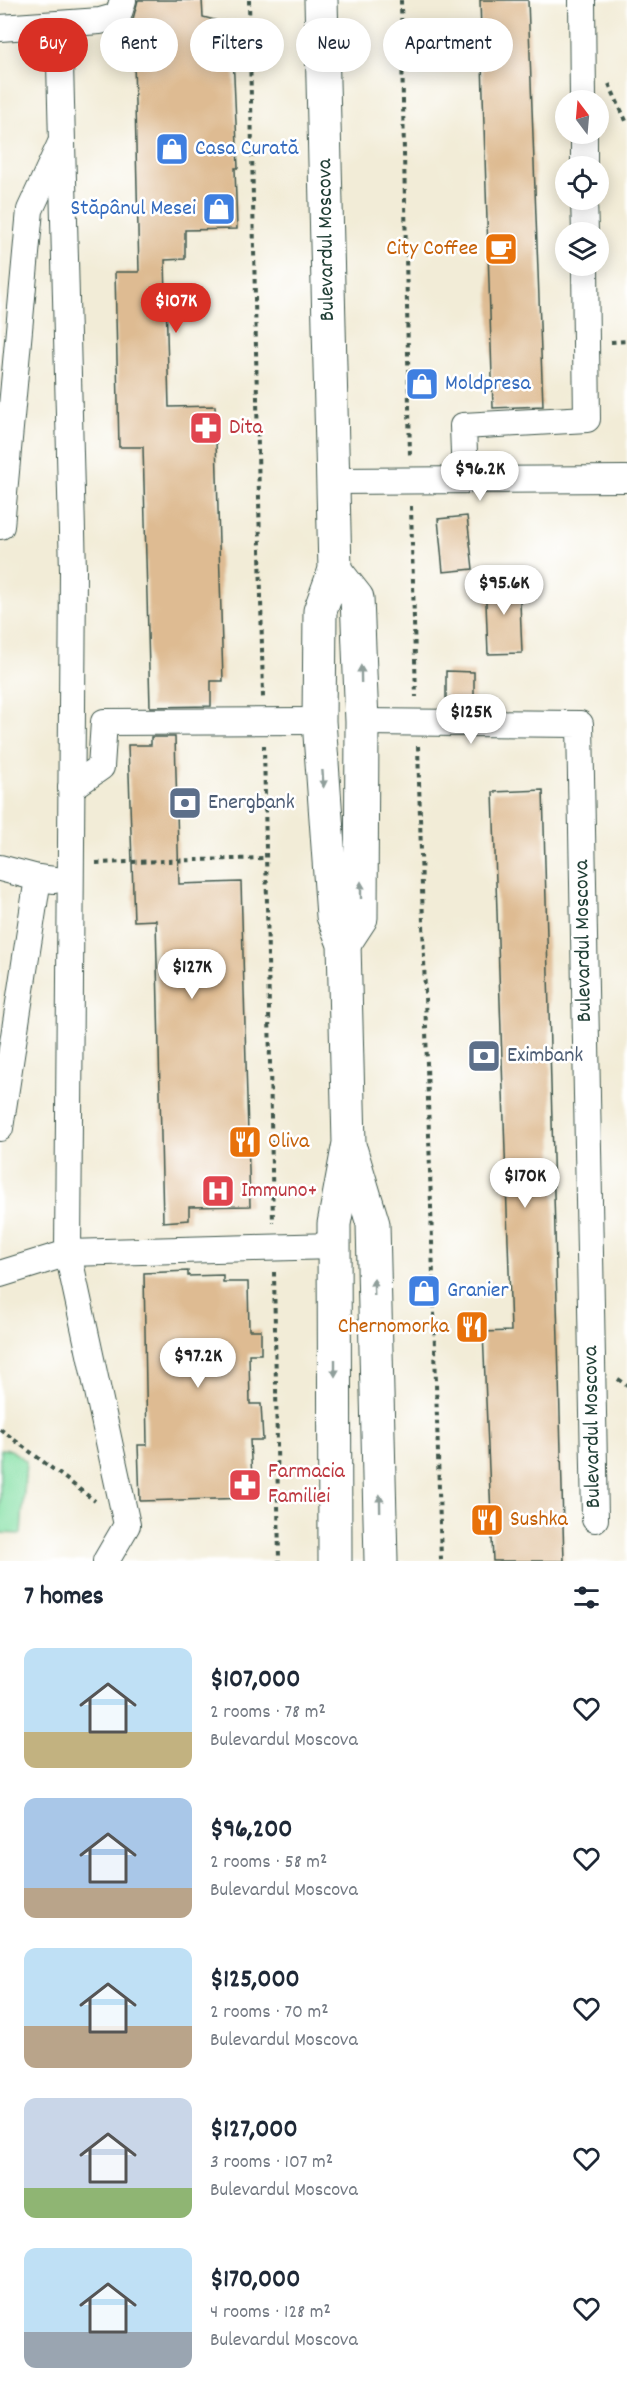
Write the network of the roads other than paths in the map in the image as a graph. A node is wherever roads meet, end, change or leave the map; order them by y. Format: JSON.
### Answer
{"nodes":[{"id":1,"x":123,"y":0,"type":"edge"},
{"id":2,"x":321,"y":0,"type":"edge"},
{"id":3,"x":582,"y":0,"type":"edge"},
{"id":4,"x":88,"y":22,"type":"edge"},
{"id":5,"x":18,"y":27,"type":"edge"},
{"id":6,"x":0,"y":28,"type":"edge"},
{"id":7,"x":60,"y":72,"type":"edge"},
{"id":8,"x":583,"y":90,"type":"edge"},
{"id":9,"x":62,"y":140,"type":"junction"},
{"id":10,"x":585,"y":276,"type":"edge"},
{"id":11,"x":627,"y":479,"type":"edge"},
{"id":12,"x":465,"y":480,"type":"junction"},
{"id":13,"x":333,"y":481,"type":"junction"},
{"id":14,"x":1,"y":526,"type":"edge"},
{"id":15,"x":335,"y":570,"type":"junction"},
{"id":16,"x":319,"y":721,"type":"junction"},
{"id":17,"x":362,"y":722,"type":"junction"},
{"id":18,"x":72,"y":788,"type":"junction"},
{"id":19,"x":0,"y":868,"type":"edge"},
{"id":20,"x":38,"y":878,"type":"junction"},
{"id":21,"x":71,"y":881,"type":"junction"},
{"id":22,"x":344,"y":944,"type":"junction"},
{"id":23,"x":0,"y":1128,"type":"edge"},
{"id":24,"x":349,"y":1143,"type":"junction"},
{"id":25,"x":334,"y":1246,"type":"junction"},
{"id":26,"x":68,"y":1253,"type":"junction"},
{"id":27,"x":0,"y":1274,"type":"edge"},
{"id":28,"x":595,"y":1519,"type":"dead end"},
{"id":29,"x":106,"y":1561,"type":"edge"},
{"id":30,"x":336,"y":1561,"type":"edge"},
{"id":31,"x":381,"y":1561,"type":"edge"}],
"edges":[{"from":1,"to":4,"type":"street"},
{"from":2,"to":13,"type":"main road","name":"Bulevardul Moscova"},
{"from":3,"to":8,"type":"street"},
{"from":5,"to":6,"type":"street"},
{"from":7,"to":9,"type":"street"},
{"from":9,"to":14,"type":"street"},
{"from":9,"to":18,"type":"street"},
{"from":10,"to":12,"type":"street"},
{"from":11,"to":12,"type":"street"},
{"from":12,"to":13,"type":"street"},
{"from":13,"to":15,"type":"main road","name":"Bulevardul Moscova"},
{"from":15,"to":16,"type":"main road","name":"Bulevardul Moscova"},
{"from":17,"to":15,"type":"main road","one_way":true},
{"from":16,"to":18,"type":"street"},
{"from":16,"to":22,"type":"main road","name":"Bulevardul Moscova","one_way":true},
{"from":22,"to":17,"type":"main road","one_way":true},
{"from":17,"to":28,"type":"street","name":"Bulevardul Moscova"},
{"from":18,"to":21,"type":"street"},
{"from":19,"to":20,"type":"street"},
{"from":20,"to":21,"type":"street"},
{"from":20,"to":23,"type":"street"},
{"from":21,"to":26,"type":"street"},
{"from":22,"to":24,"type":"main road","name":"Bulevardul Moscova"},
{"from":24,"to":25,"type":"main road","name":"Bulevardul Moscova"},
{"from":31,"to":24,"type":"main road","name":"Bulevardul Moscova","one_way":true},
{"from":25,"to":26,"type":"street"},
{"from":25,"to":30,"type":"main road","name":"Bulevardul Moscova","one_way":true},
{"from":26,"to":27,"type":"street"},
{"from":26,"to":29,"type":"street"}]}
